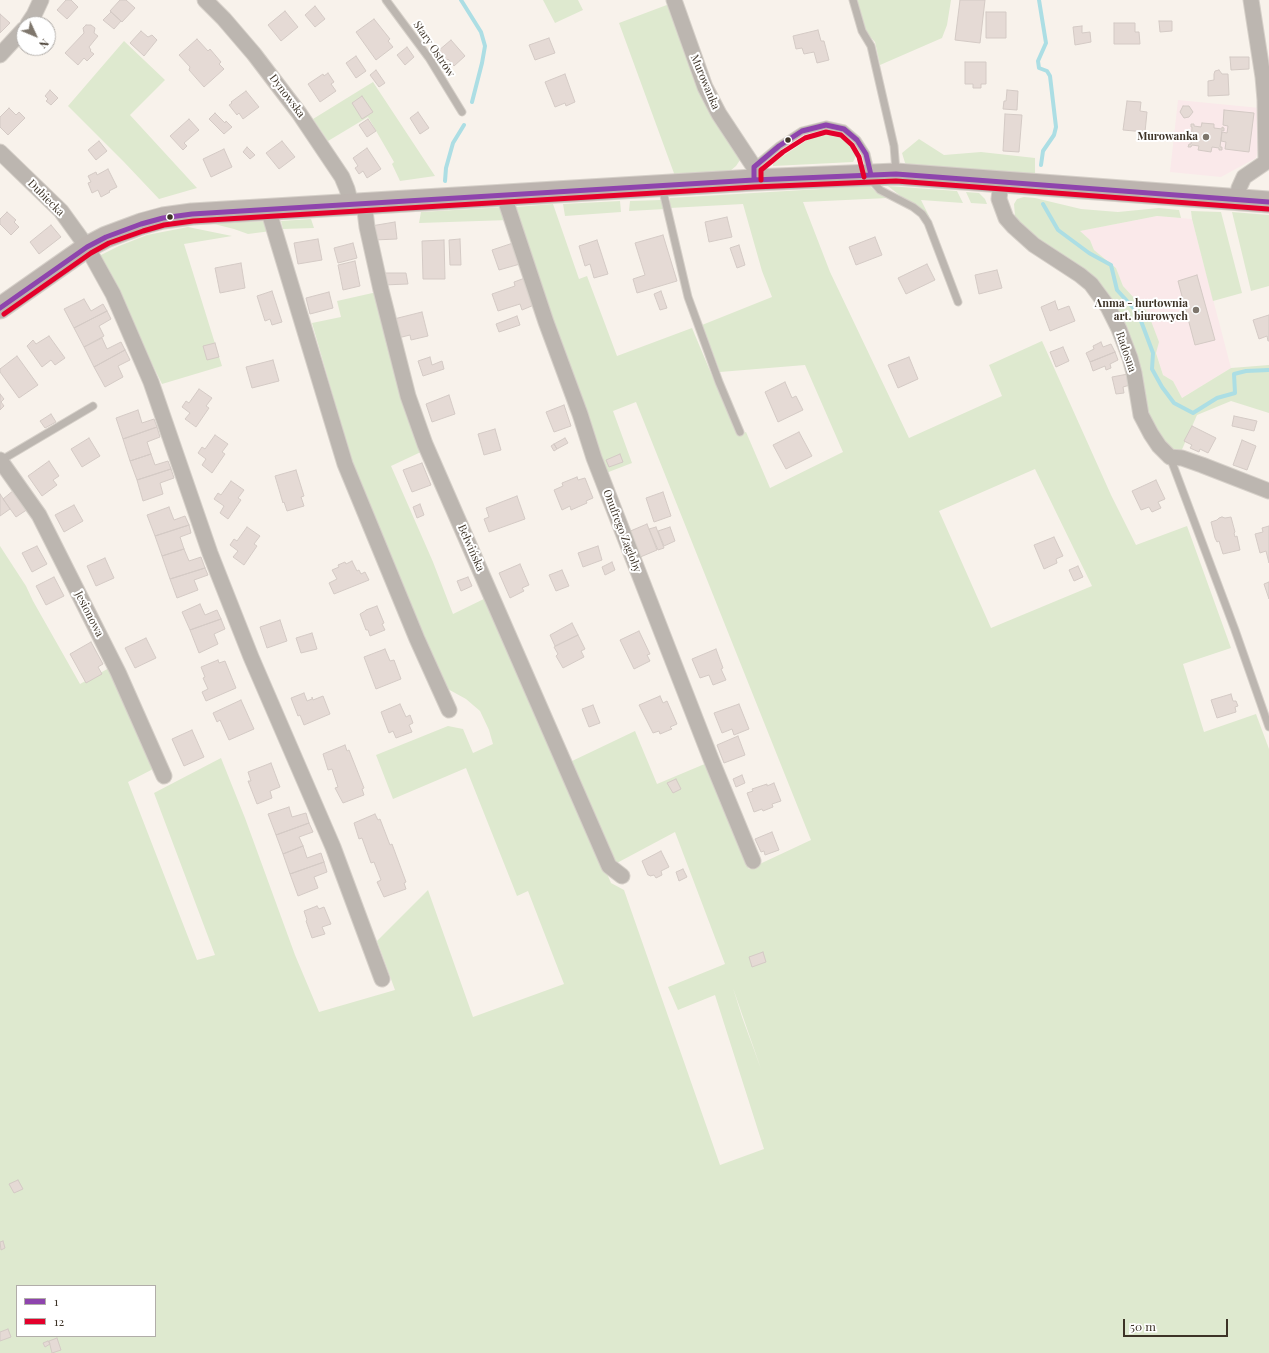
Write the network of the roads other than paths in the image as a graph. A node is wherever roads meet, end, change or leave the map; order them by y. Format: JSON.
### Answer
{"nodes":[{"id":1,"x":41,"y":0,"type":"edge"},
{"id":2,"x":205,"y":0,"type":"edge"},
{"id":3,"x":386,"y":0,"type":"edge"},
{"id":4,"x":674,"y":0,"type":"edge"},
{"id":5,"x":853,"y":0,"type":"edge"},
{"id":6,"x":1251,"y":0,"type":"edge"},
{"id":7,"x":33,"y":16,"type":"edge"},
{"id":8,"x":16,"y":38,"type":"edge"},
{"id":9,"x":0,"y":55,"type":"edge"},
{"id":10,"x":462,"y":112,"type":"dead end"},
{"id":11,"x":0,"y":152,"type":"edge"},
{"id":12,"x":1267,"y":162,"type":"edge"},
{"id":13,"x":754,"y":174,"type":"junction"},
{"id":14,"x":896,"y":174,"type":"junction"},
{"id":15,"x":870,"y":175,"type":"junction"},
{"id":16,"x":1001,"y":182,"type":"junction"},
{"id":17,"x":661,"y":186,"type":"junction"},
{"id":18,"x":504,"y":196,"type":"junction"},
{"id":19,"x":1237,"y":200,"type":"junction"},
{"id":20,"x":1269,"y":202,"type":"edge"},
{"id":21,"x":358,"y":204,"type":"junction"},
{"id":22,"x":268,"y":209,"type":"junction"},
{"id":23,"x":87,"y":247,"type":"junction"},
{"id":24,"x":958,"y":302,"type":"dead end"},
{"id":25,"x":0,"y":308,"type":"edge"},
{"id":26,"x":93,"y":406,"type":"dead end"},
{"id":27,"x":740,"y":432,"type":"dead end"},
{"id":28,"x":1170,"y":457,"type":"junction"},
{"id":29,"x":0,"y":460,"type":"edge"},
{"id":30,"x":1269,"y":491,"type":"edge"},
{"id":31,"x":449,"y":710,"type":"dead end"},
{"id":32,"x":1269,"y":726,"type":"edge"},
{"id":33,"x":164,"y":776,"type":"dead end"},
{"id":34,"x":753,"y":861,"type":"dead end"},
{"id":35,"x":622,"y":876,"type":"dead end"},
{"id":36,"x":382,"y":979,"type":"dead end"}],
"edges":[{"from":1,"to":7,"type":"street"},
{"from":2,"to":21,"type":"street","name":"Dynowska"},
{"from":3,"to":10,"type":"lane","name":"Stary Ostrów"},
{"from":4,"to":13,"type":"street","name":"Murowanka"},
{"from":5,"to":14,"type":"lane"},
{"from":6,"to":12,"type":"street"},
{"from":8,"to":9,"type":"street"},
{"from":11,"to":23,"type":"street","name":"Dubiecka"},
{"from":12,"to":19,"type":"street"},
{"from":13,"to":15,"type":"main road"},
{"from":13,"to":15,"type":"lane"},
{"from":13,"to":17,"type":"main road"},
{"from":14,"to":15,"type":"main road"},
{"from":14,"to":16,"type":"main road"},
{"from":15,"to":24,"type":"lane"},
{"from":16,"to":19,"type":"main road"},
{"from":16,"to":28,"type":"street","name":"Radosna"},
{"from":17,"to":18,"type":"main road"},
{"from":17,"to":27,"type":"lane"},
{"from":18,"to":21,"type":"main road"},
{"from":18,"to":34,"type":"street","name":"Onufrego Zagłoby"},
{"from":19,"to":20,"type":"main road"},
{"from":21,"to":22,"type":"main road"},
{"from":21,"to":35,"type":"street","name":"Bełwińska"},
{"from":22,"to":23,"type":"main road"},
{"from":22,"to":31,"type":"street"},
{"from":23,"to":25,"type":"main road"},
{"from":23,"to":36,"type":"street","name":"Dubiecka"},
{"from":26,"to":29,"type":"lane"},
{"from":28,"to":30,"type":"street"},
{"from":28,"to":32,"type":"lane"},
{"from":29,"to":33,"type":"street","name":"Jesionowa"}]}
